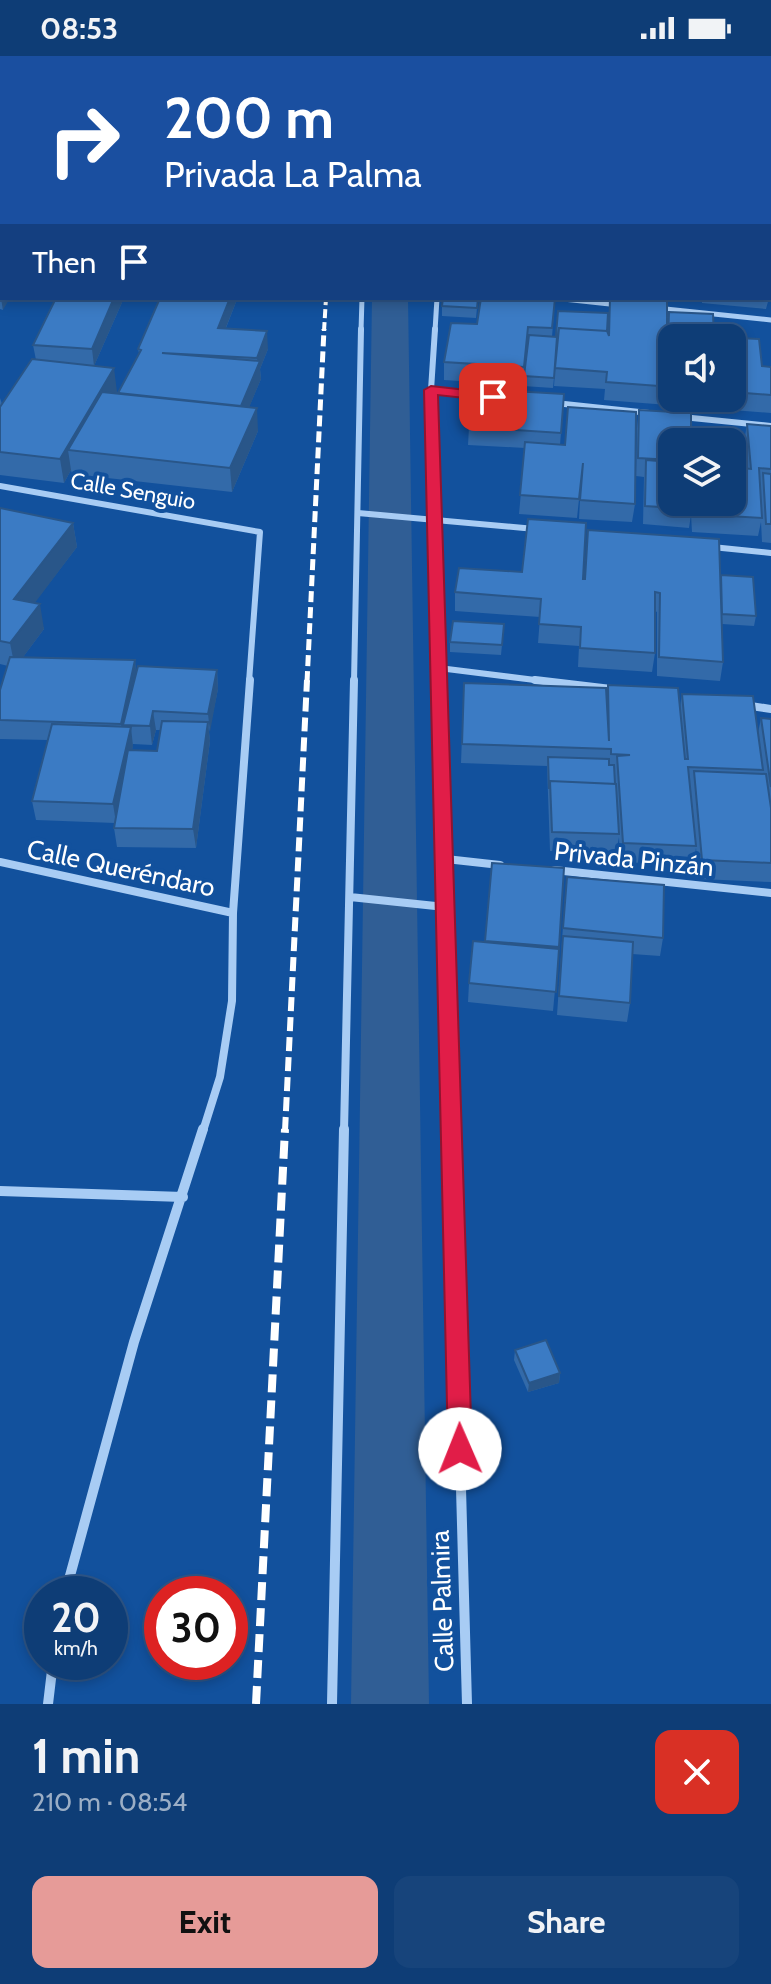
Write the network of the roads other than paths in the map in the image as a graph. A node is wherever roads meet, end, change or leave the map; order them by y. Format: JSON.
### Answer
{"nodes":[{"id":1,"x":362,"y":300,"type":"edge"},
{"id":2,"x":437,"y":300,"type":"edge"},
{"id":3,"x":574,"y":300,"type":"edge"},
{"id":4,"x":632,"y":306,"type":"edge"},
{"id":5,"x":647,"y":307,"type":"edge"},
{"id":6,"x":771,"y":320,"type":"edge"},
{"id":7,"x":431,"y":390,"type":"junction"},
{"id":8,"x":493,"y":397,"type":"edge"},
{"id":9,"x":539,"y":402,"type":"edge"},
{"id":10,"x":663,"y":415,"type":"edge"},
{"id":11,"x":678,"y":416,"type":"edge"},
{"id":12,"x":771,"y":426,"type":"edge"},
{"id":13,"x":0,"y":486,"type":"edge"},
{"id":14,"x":361,"y":514,"type":"junction"},
{"id":15,"x":432,"y":519,"type":"junction"},
{"id":16,"x":542,"y":530,"type":"edge"},
{"id":17,"x":710,"y":547,"type":"edge"},
{"id":18,"x":771,"y":553,"type":"edge"},
{"id":19,"x":439,"y":668,"type":"junction"},
{"id":20,"x":629,"y":691,"type":"edge"},
{"id":21,"x":739,"y":705,"type":"edge"},
{"id":22,"x":771,"y":709,"type":"edge"},
{"id":23,"x":446,"y":859,"type":"junction"},
{"id":24,"x":0,"y":862,"type":"edge"},
{"id":25,"x":508,"y":866,"type":"edge"},
{"id":26,"x":539,"y":869,"type":"edge"},
{"id":27,"x":771,"y":893,"type":"edge"},
{"id":28,"x":352,"y":897,"type":"junction"},
{"id":29,"x":442,"y":907,"type":"junction"},
{"id":30,"x":233,"y":913,"type":"junction"},
{"id":31,"x":0,"y":1191,"type":"edge"},
{"id":32,"x":183,"y":1197,"type":"junction"},
{"id":33,"x":70,"y":1576,"type":"edge"},
{"id":34,"x":51,"y":1680,"type":"edge"},
{"id":35,"x":48,"y":1704,"type":"edge"},
{"id":36,"x":332,"y":1704,"type":"edge"},
{"id":37,"x":467,"y":1704,"type":"edge"}],
"edges":[{"from":1,"to":14,"type":"street"},
{"from":2,"to":7,"type":"street","name":"Calle Palmira"},
{"from":3,"to":4,"type":"street"},
{"from":5,"to":6,"type":"street"},
{"from":7,"to":8,"type":"street"},
{"from":7,"to":15,"type":"street","name":"Calle Palmira"},
{"from":9,"to":10,"type":"street"},
{"from":11,"to":12,"type":"street"},
{"from":13,"to":30,"type":"street","name":"Calle Senguio"},
{"from":14,"to":15,"type":"street"},
{"from":14,"to":28,"type":"street"},
{"from":15,"to":16,"type":"street"},
{"from":15,"to":19,"type":"street","name":"Calle Palmira"},
{"from":17,"to":18,"type":"street"},
{"from":19,"to":20,"type":"street"},
{"from":19,"to":23,"type":"street","name":"Calle Palmira"},
{"from":21,"to":22,"type":"street"},
{"from":23,"to":25,"type":"street"},
{"from":23,"to":29,"type":"street","name":"Calle Palmira"},
{"from":24,"to":30,"type":"street","name":"Calle Queréndaro"},
{"from":26,"to":27,"type":"street","name":"Privada Pinzán"},
{"from":28,"to":29,"type":"street"},
{"from":28,"to":36,"type":"street"},
{"from":29,"to":37,"type":"street","name":"Calle Palmira"},
{"from":30,"to":32,"type":"street"},
{"from":31,"to":32,"type":"street"},
{"from":32,"to":33,"type":"street"},
{"from":34,"to":35,"type":"street"}]}
